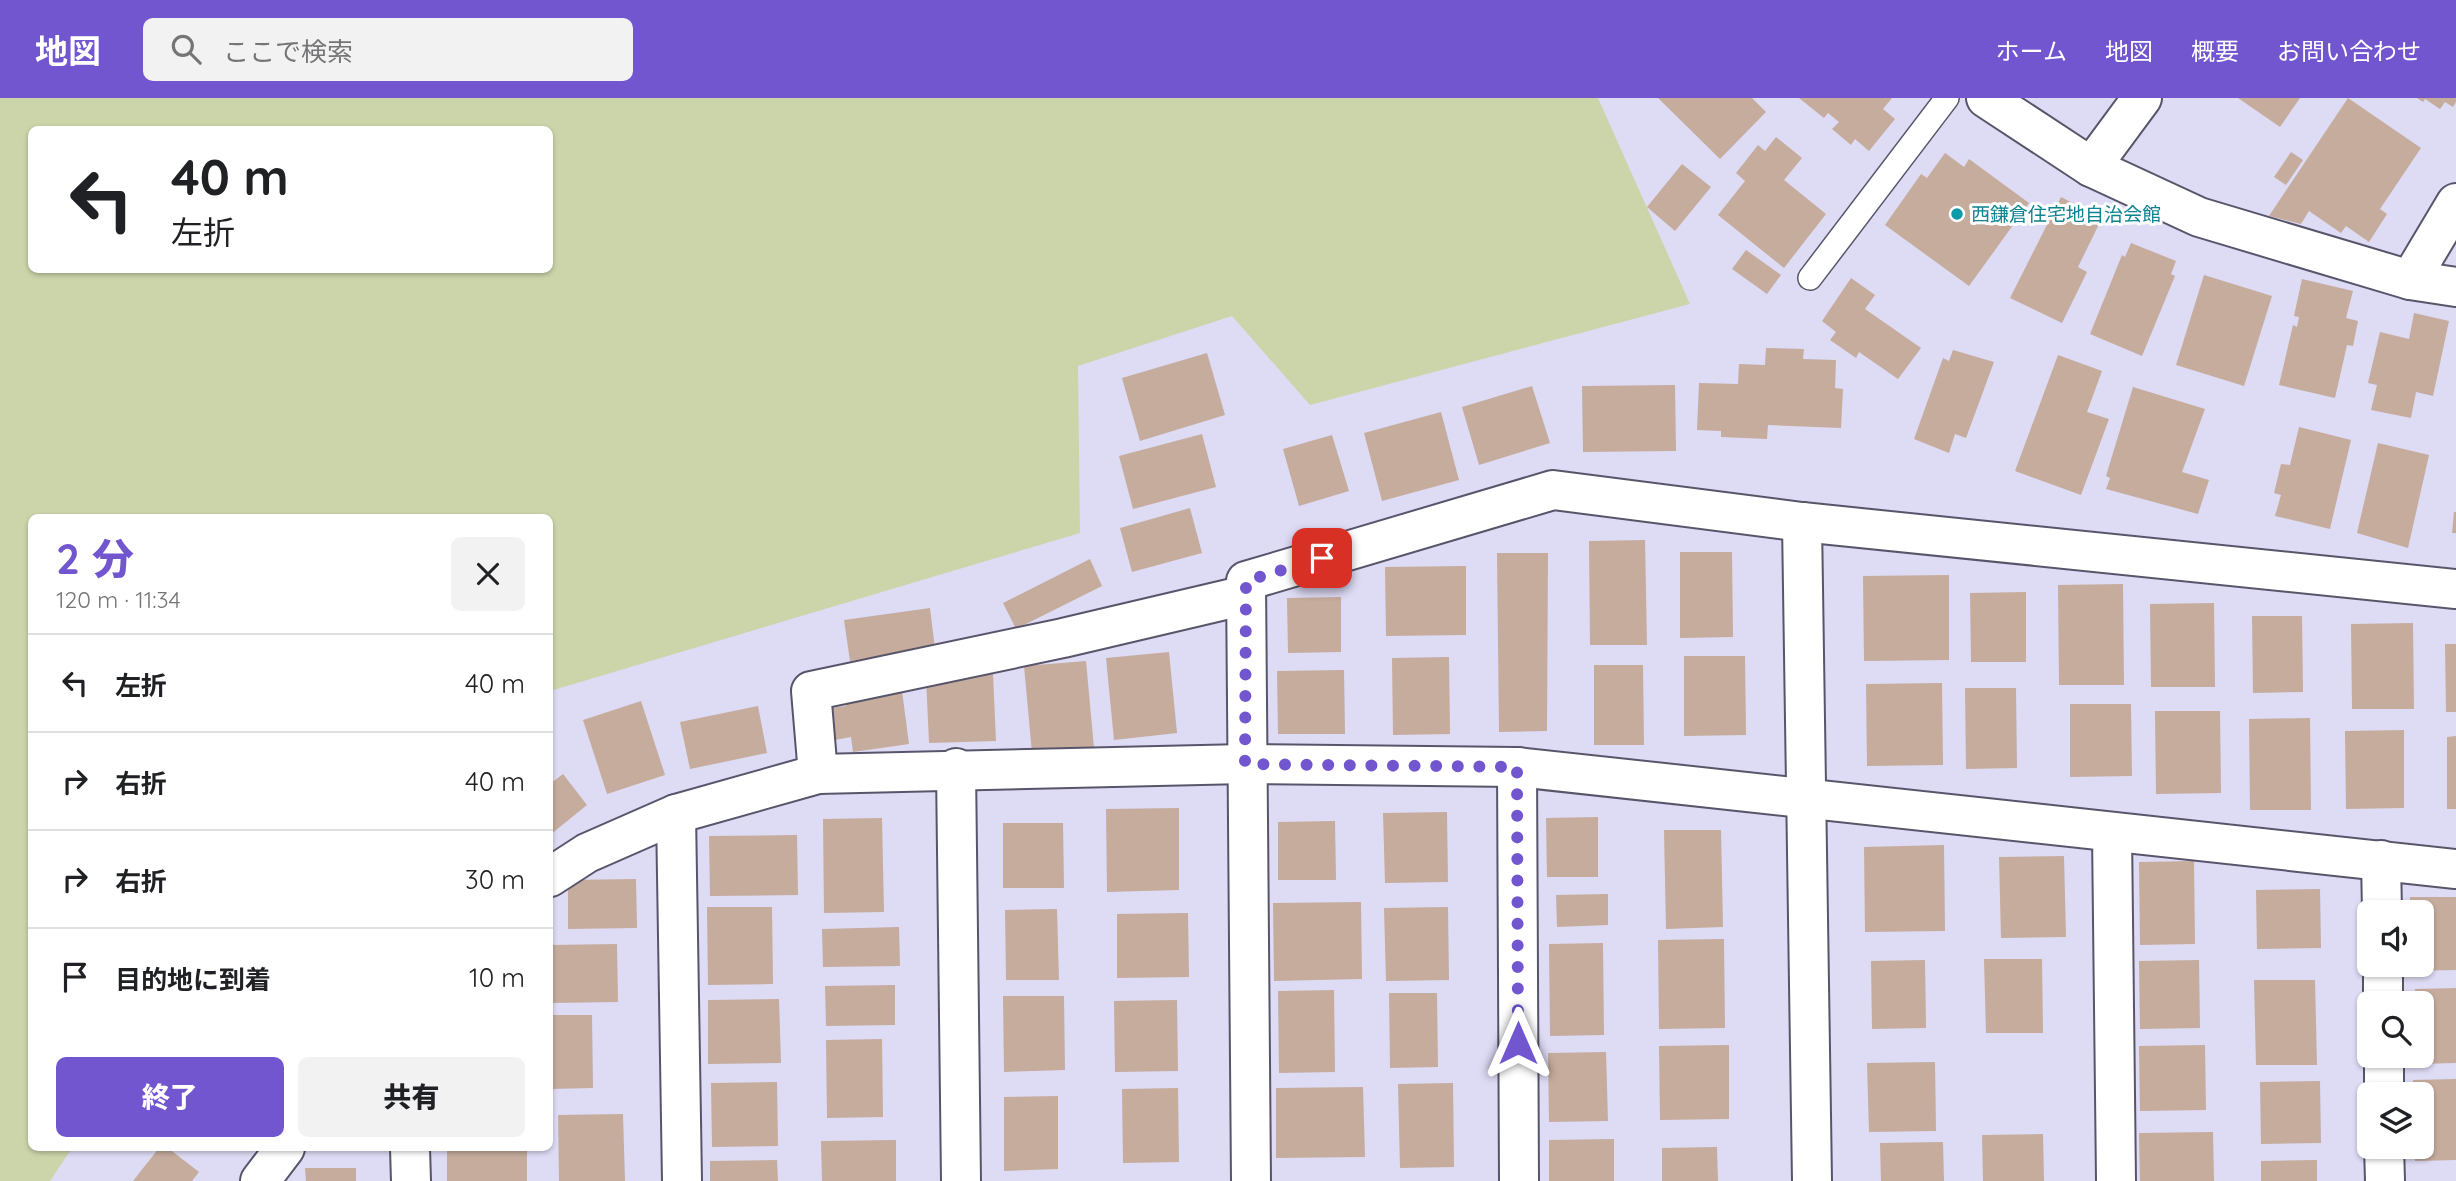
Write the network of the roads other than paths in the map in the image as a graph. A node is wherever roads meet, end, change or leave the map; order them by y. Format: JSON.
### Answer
{"nodes":[{"id":1,"x":1947,"y":98,"type":"edge"},
{"id":2,"x":1986,"y":98,"type":"edge"},
{"id":3,"x":2142,"y":98,"type":"edge"},
{"id":4,"x":2091,"y":167,"type":"junction"},
{"id":5,"x":2456,"y":203,"type":"edge"},
{"id":6,"x":1810,"y":278,"type":"dead end"},
{"id":7,"x":2410,"y":280,"type":"junction"},
{"id":8,"x":2456,"y":287,"type":"edge"},
{"id":9,"x":1802,"y":522,"type":"junction"},
{"id":10,"x":2456,"y":589,"type":"edge"},
{"id":11,"x":1246,"y":595,"type":"junction"},
{"id":12,"x":1245,"y":764,"type":"junction"},
{"id":13,"x":1517,"y":767,"type":"junction"},
{"id":14,"x":956,"y":768,"type":"junction"},
{"id":15,"x":818,"y":774,"type":"junction"},
{"id":16,"x":1807,"y":799,"type":"junction"},
{"id":17,"x":676,"y":814,"type":"junction"},
{"id":18,"x":2112,"y":832,"type":"junction"},
{"id":19,"x":2382,"y":860,"type":"junction"},
{"id":20,"x":2456,"y":869,"type":"edge"},
{"id":21,"x":553,"y":875,"type":"edge"},
{"id":22,"x":2382,"y":900,"type":"edge"},
{"id":23,"x":283,"y":1151,"type":"edge"},
{"id":24,"x":410,"y":1151,"type":"edge"},
{"id":25,"x":2384,"y":1159,"type":"edge"},
{"id":26,"x":260,"y":1181,"type":"edge"},
{"id":27,"x":411,"y":1181,"type":"edge"},
{"id":28,"x":682,"y":1181,"type":"edge"},
{"id":29,"x":961,"y":1181,"type":"edge"},
{"id":30,"x":1251,"y":1181,"type":"edge"},
{"id":31,"x":1519,"y":1181,"type":"edge"},
{"id":32,"x":1812,"y":1181,"type":"edge"},
{"id":33,"x":2116,"y":1181,"type":"edge"},
{"id":34,"x":2385,"y":1181,"type":"edge"}],
"edges":[{"from":1,"to":6,"type":"lane"},
{"from":2,"to":4,"type":"street"},
{"from":3,"to":4,"type":"street"},
{"from":4,"to":7,"type":"street"},
{"from":5,"to":7,"type":"street"},
{"from":7,"to":8,"type":"street"},
{"from":9,"to":10,"type":"street"},
{"from":9,"to":11,"type":"street"},
{"from":9,"to":16,"type":"street"},
{"from":11,"to":12,"type":"street"},
{"from":11,"to":15,"type":"street"},
{"from":12,"to":13,"type":"street"},
{"from":12,"to":14,"type":"street"},
{"from":12,"to":30,"type":"street"},
{"from":13,"to":16,"type":"street"},
{"from":13,"to":31,"type":"street"},
{"from":14,"to":15,"type":"street"},
{"from":14,"to":29,"type":"street"},
{"from":15,"to":17,"type":"street"},
{"from":16,"to":18,"type":"street"},
{"from":16,"to":32,"type":"street"},
{"from":17,"to":21,"type":"street"},
{"from":17,"to":28,"type":"street"},
{"from":18,"to":19,"type":"street"},
{"from":18,"to":33,"type":"street"},
{"from":19,"to":20,"type":"street"},
{"from":19,"to":22,"type":"street"},
{"from":23,"to":26,"type":"street"},
{"from":24,"to":27,"type":"street"},
{"from":25,"to":34,"type":"street"}]}
